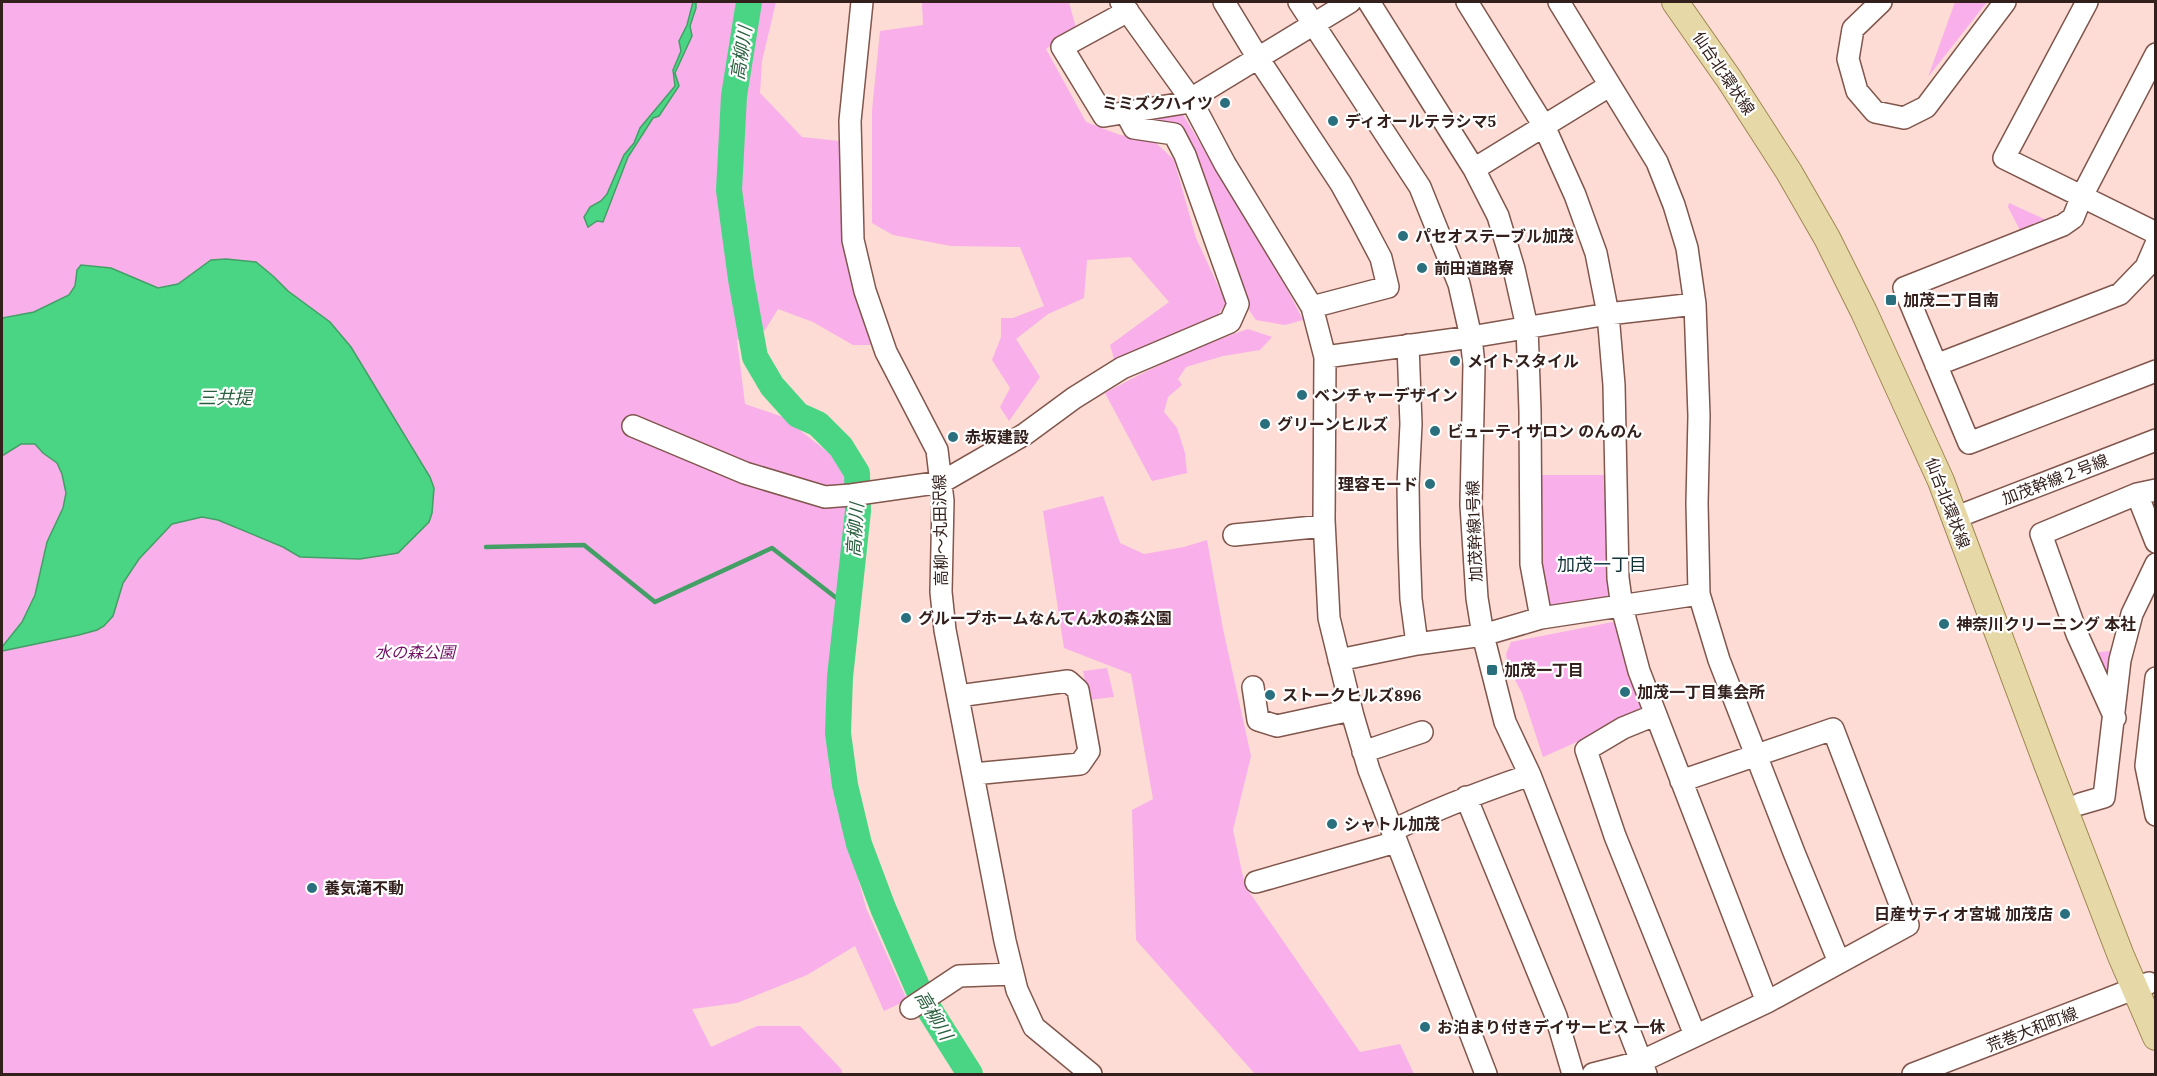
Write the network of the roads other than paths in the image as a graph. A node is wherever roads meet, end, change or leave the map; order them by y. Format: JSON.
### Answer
{"nodes":[{"id":1,"x":862,"y":2,"type":"edge"},
{"id":2,"x":1224,"y":2,"type":"edge"},
{"id":3,"x":1299,"y":2,"type":"edge"},
{"id":4,"x":1350,"y":2,"type":"edge"},
{"id":5,"x":1369,"y":2,"type":"edge"},
{"id":6,"x":1467,"y":2,"type":"edge"},
{"id":7,"x":1559,"y":2,"type":"edge"},
{"id":8,"x":1675,"y":2,"type":"edge"},
{"id":9,"x":1695,"y":2,"type":"edge"},
{"id":10,"x":1881,"y":2,"type":"edge"},
{"id":11,"x":2005,"y":2,"type":"edge"},
{"id":12,"x":2087,"y":2,"type":"edge"},
{"id":13,"x":1124,"y":6,"type":"edge"},
{"id":14,"x":1313,"y":25,"type":"junction"},
{"id":15,"x":2156,"y":54,"type":"edge"},
{"id":16,"x":1258,"y":58,"type":"junction"},
{"id":17,"x":1609,"y":86,"type":"junction"},
{"id":18,"x":1190,"y":98,"type":"junction"},
{"id":19,"x":1126,"y":113,"type":"junction"},
{"id":20,"x":1544,"y":126,"type":"junction"},
{"id":21,"x":1474,"y":169,"type":"junction"},
{"id":22,"x":2082,"y":196,"type":"junction"},
{"id":23,"x":2156,"y":233,"type":"edge"},
{"id":24,"x":2156,"y":244,"type":"edge"},
{"id":25,"x":1695,"y":304,"type":"junction"},
{"id":26,"x":1312,"y":307,"type":"junction"},
{"id":27,"x":1608,"y":314,"type":"junction"},
{"id":28,"x":1527,"y":327,"type":"junction"},
{"id":29,"x":1471,"y":337,"type":"junction"},
{"id":30,"x":1408,"y":345,"type":"junction"},
{"id":31,"x":1325,"y":357,"type":"junction"},
{"id":32,"x":1936,"y":365,"type":"junction"},
{"id":33,"x":2156,"y":371,"type":"edge"},
{"id":34,"x":633,"y":426,"type":"dead end"},
{"id":35,"x":2156,"y":440,"type":"edge"},
{"id":36,"x":942,"y":482,"type":"junction"},
{"id":37,"x":2146,"y":492,"type":"edge"},
{"id":38,"x":1961,"y":515,"type":"junction"},
{"id":39,"x":1324,"y":526,"type":"junction"},
{"id":40,"x":1234,"y":535,"type":"dead end"},
{"id":41,"x":2156,"y":542,"type":"edge"},
{"id":42,"x":2156,"y":564,"type":"edge"},
{"id":43,"x":1699,"y":594,"type":"junction"},
{"id":44,"x":1622,"y":607,"type":"junction"},
{"id":45,"x":1540,"y":618,"type":"junction"},
{"id":46,"x":1483,"y":635,"type":"junction"},
{"id":47,"x":1418,"y":644,"type":"junction"},
{"id":48,"x":1339,"y":660,"type":"junction"},
{"id":49,"x":2156,"y":678,"type":"edge"},
{"id":50,"x":1253,"y":687,"type":"dead end"},
{"id":51,"x":958,"y":696,"type":"junction"},
{"id":52,"x":1351,"y":710,"type":"junction"},
{"id":53,"x":1655,"y":716,"type":"junction"},
{"id":54,"x":2115,"y":718,"type":"junction"},
{"id":55,"x":1422,"y":732,"type":"dead end"},
{"id":56,"x":1363,"y":752,"type":"junction"},
{"id":57,"x":1758,"y":756,"type":"junction"},
{"id":58,"x":973,"y":774,"type":"junction"},
{"id":59,"x":1530,"y":775,"type":"junction"},
{"id":60,"x":1681,"y":781,"type":"junction"},
{"id":61,"x":1466,"y":797,"type":"junction"},
{"id":62,"x":2080,"y":804,"type":"junction"},
{"id":63,"x":2156,"y":815,"type":"edge"},
{"id":64,"x":1394,"y":836,"type":"junction"},
{"id":65,"x":1256,"y":882,"type":"dead end"},
{"id":66,"x":1839,"y":962,"type":"junction"},
{"id":67,"x":1012,"y":974,"type":"junction"},
{"id":68,"x":2147,"y":990,"type":"edge"},
{"id":69,"x":1767,"y":1002,"type":"junction"},
{"id":70,"x":911,"y":1008,"type":"dead end"},
{"id":71,"x":1695,"y":1035,"type":"junction"},
{"id":72,"x":2156,"y":1037,"type":"edge"},
{"id":73,"x":1643,"y":1068,"type":"edge"},
{"id":74,"x":1091,"y":1074,"type":"edge"},
{"id":75,"x":1486,"y":1074,"type":"edge"},
{"id":76,"x":1573,"y":1074,"type":"edge"},
{"id":77,"x":1593,"y":1074,"type":"edge"},
{"id":78,"x":1913,"y":1074,"type":"edge"}],
"edges":[{"from":1,"to":36,"type":"street","name":"高柳～丸田沢線"},
{"from":2,"to":16,"type":"street"},
{"from":3,"to":14,"type":"street","name":"加茂幹線1号線"},
{"from":4,"to":14,"type":"street"},
{"from":5,"to":21,"type":"street"},
{"from":6,"to":20,"type":"street"},
{"from":7,"to":17,"type":"street"},
{"from":8,"to":38,"type":"main road","name":"仙台北環状線"},
{"from":9,"to":38,"type":"main road","name":"仙台北環状線"},
{"from":10,"to":11,"type":"street"},
{"from":12,"to":22,"type":"street"},
{"from":13,"to":18,"type":"street"},
{"from":13,"to":19,"type":"street"},
{"from":14,"to":16,"type":"street"},
{"from":14,"to":29,"type":"street","name":"加茂幹線1号線"},
{"from":15,"to":22,"type":"street"},
{"from":16,"to":18,"type":"street"},
{"from":16,"to":26,"type":"street"},
{"from":17,"to":20,"type":"street"},
{"from":17,"to":25,"type":"street"},
{"from":18,"to":19,"type":"street"},
{"from":18,"to":26,"type":"street"},
{"from":19,"to":36,"type":"street"},
{"from":20,"to":21,"type":"street"},
{"from":20,"to":27,"type":"street"},
{"from":21,"to":28,"type":"street"},
{"from":22,"to":23,"type":"street"},
{"from":22,"to":32,"type":"street"},
{"from":24,"to":32,"type":"street"},
{"from":25,"to":27,"type":"street"},
{"from":25,"to":43,"type":"street"},
{"from":26,"to":31,"type":"street"},
{"from":27,"to":28,"type":"street"},
{"from":27,"to":44,"type":"street"},
{"from":28,"to":29,"type":"street"},
{"from":28,"to":45,"type":"street"},
{"from":29,"to":30,"type":"street"},
{"from":29,"to":46,"type":"street","name":"加茂幹線1号線"},
{"from":30,"to":31,"type":"street"},
{"from":30,"to":47,"type":"street"},
{"from":31,"to":39,"type":"street"},
{"from":32,"to":33,"type":"street"},
{"from":34,"to":36,"type":"street"},
{"from":35,"to":38,"type":"street","name":"加茂幹線２号線"},
{"from":36,"to":51,"type":"street","name":"高柳～丸田沢線"},
{"from":37,"to":41,"type":"street"},
{"from":37,"to":54,"type":"street"},
{"from":38,"to":62,"type":"main road","name":"仙台北環状線"},
{"from":38,"to":68,"type":"main road","name":"仙台北環状線"},
{"from":39,"to":40,"type":"street"},
{"from":39,"to":48,"type":"street"},
{"from":42,"to":54,"type":"street"},
{"from":43,"to":44,"type":"street"},
{"from":43,"to":57,"type":"street"},
{"from":44,"to":45,"type":"street"},
{"from":44,"to":53,"type":"street"},
{"from":45,"to":46,"type":"street"},
{"from":46,"to":47,"type":"street"},
{"from":46,"to":59,"type":"street","name":"加茂幹線1号線"},
{"from":47,"to":48,"type":"street"},
{"from":48,"to":52,"type":"street"},
{"from":49,"to":63,"type":"street"},
{"from":50,"to":52,"type":"street"},
{"from":51,"to":58,"type":"street","name":"高柳～丸田沢線"},
{"from":51,"to":58,"type":"street"},
{"from":52,"to":56,"type":"street"},
{"from":53,"to":60,"type":"street"},
{"from":53,"to":71,"type":"street"},
{"from":54,"to":62,"type":"street"},
{"from":55,"to":56,"type":"street"},
{"from":56,"to":64,"type":"street"},
{"from":57,"to":60,"type":"street"},
{"from":57,"to":66,"type":"street"},
{"from":57,"to":66,"type":"street"},
{"from":58,"to":67,"type":"street","name":"高柳～丸田沢線"},
{"from":59,"to":61,"type":"street"},
{"from":59,"to":73,"type":"street","name":"加茂幹線1号線"},
{"from":60,"to":69,"type":"street"},
{"from":61,"to":64,"type":"street"},
{"from":61,"to":76,"type":"street"},
{"from":62,"to":68,"type":"main road","name":"仙台北環状線"},
{"from":64,"to":65,"type":"street"},
{"from":64,"to":75,"type":"street"},
{"from":66,"to":69,"type":"street"},
{"from":67,"to":70,"type":"street"},
{"from":67,"to":74,"type":"street","name":"高柳～丸田沢線"},
{"from":68,"to":72,"type":"main road","name":"仙台北環状線"},
{"from":68,"to":78,"type":"street","name":"荒巻大和町線"},
{"from":69,"to":71,"type":"street"},
{"from":71,"to":73,"type":"street"},
{"from":73,"to":77,"type":"street"}]}
